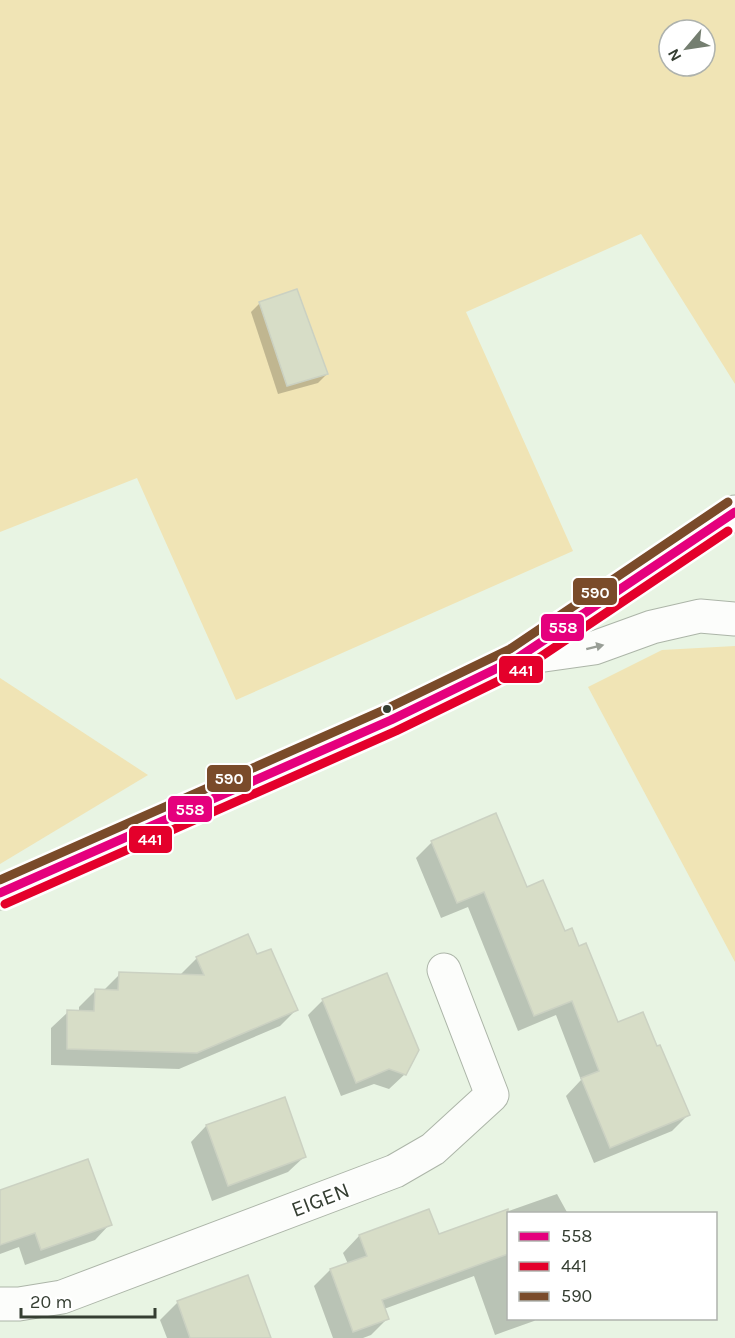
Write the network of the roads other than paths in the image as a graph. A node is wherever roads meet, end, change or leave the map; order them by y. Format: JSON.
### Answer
{"nodes":[{"id":1,"x":733,"y":516,"type":"edge"},
{"id":2,"x":735,"y":619,"type":"edge"},
{"id":3,"x":516,"y":659,"type":"junction"},
{"id":4,"x":0,"y":893,"type":"edge"},
{"id":5,"x":444,"y":970,"type":"dead end"},
{"id":6,"x":0,"y":1304,"type":"edge"}],
"edges":[{"from":1,"to":3,"type":"street"},
{"from":3,"to":2,"type":"street","one_way":true},
{"from":3,"to":4,"type":"street"},
{"from":5,"to":6,"type":"street","name":"EIGEN"}]}
